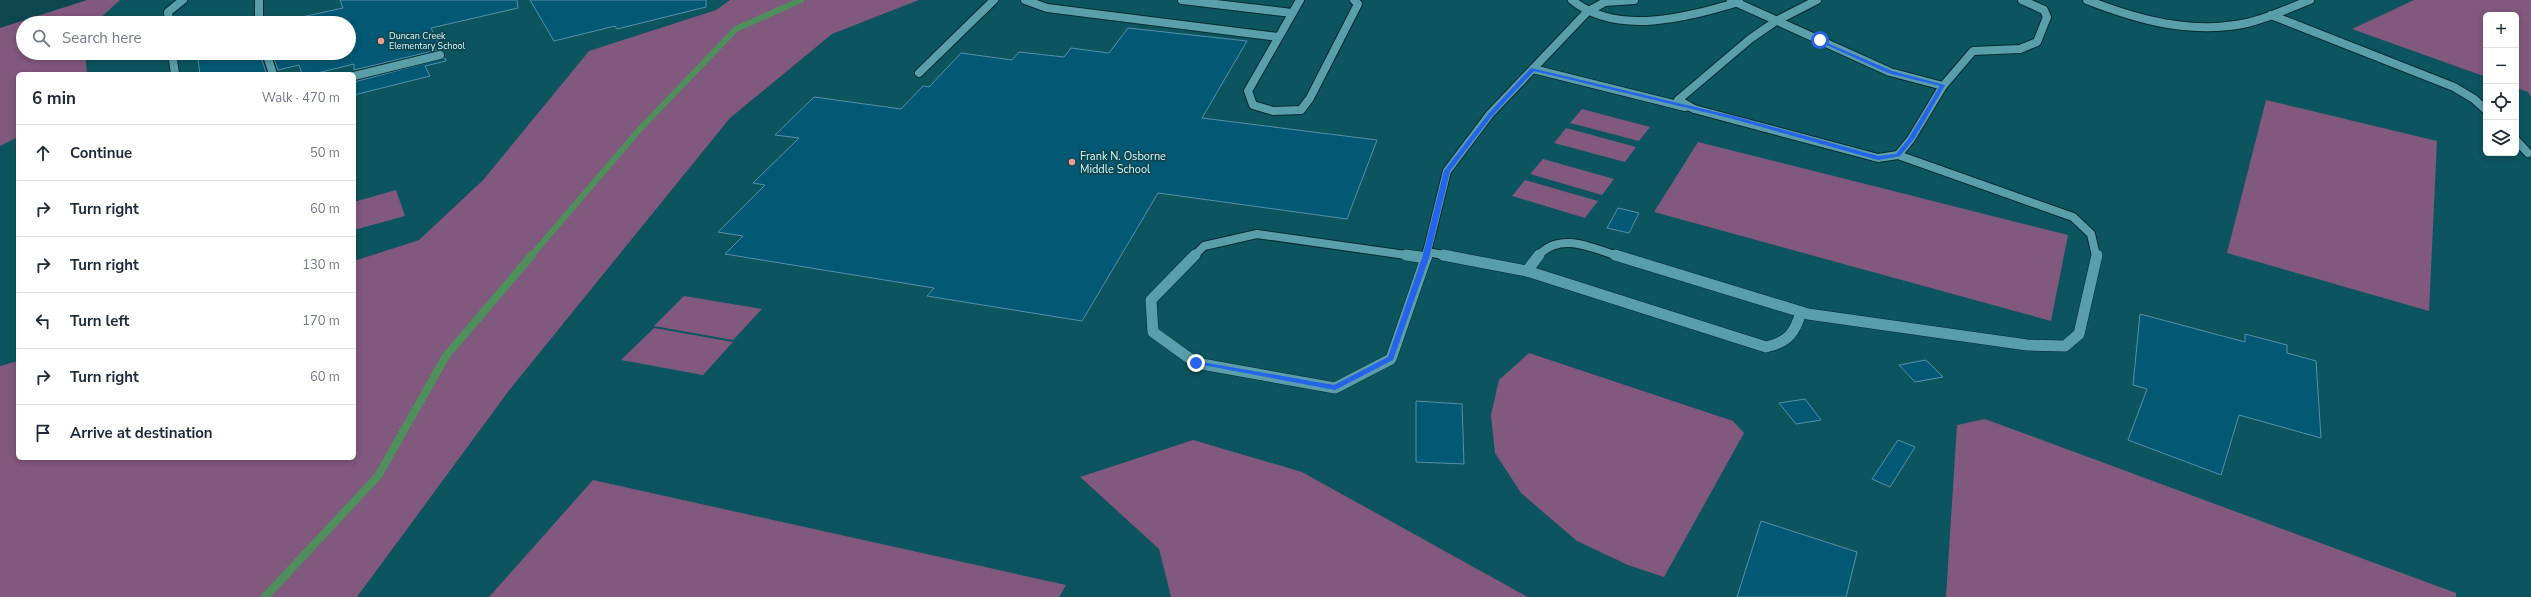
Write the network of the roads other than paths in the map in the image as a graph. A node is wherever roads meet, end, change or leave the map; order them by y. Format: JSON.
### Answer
{"nodes":[{"id":1,"x":183,"y":0,"type":"edge"},
{"id":2,"x":259,"y":0,"type":"edge"},
{"id":3,"x":994,"y":0,"type":"edge"},
{"id":4,"x":1025,"y":0,"type":"edge"},
{"id":5,"x":1182,"y":0,"type":"edge"},
{"id":6,"x":1300,"y":0,"type":"edge"},
{"id":7,"x":1354,"y":0,"type":"edge"},
{"id":8,"x":1572,"y":0,"type":"edge"},
{"id":9,"x":1634,"y":0,"type":"edge"},
{"id":10,"x":1745,"y":0,"type":"edge"},
{"id":11,"x":1817,"y":0,"type":"edge"},
{"id":12,"x":2022,"y":0,"type":"edge"},
{"id":13,"x":2087,"y":0,"type":"edge"},
{"id":14,"x":2310,"y":0,"type":"edge"},
{"id":15,"x":1734,"y":1,"type":"edge"},
{"id":16,"x":1587,"y":12,"type":"junction"},
{"id":17,"x":1292,"y":13,"type":"junction"},
{"id":18,"x":2270,"y":15,"type":"junction"},
{"id":19,"x":168,"y":16,"type":"edge"},
{"id":20,"x":259,"y":16,"type":"edge"},
{"id":21,"x":1777,"y":21,"type":"junction"},
{"id":22,"x":1278,"y":37,"type":"junction"},
{"id":23,"x":440,"y":55,"type":"dead end"},
{"id":24,"x":173,"y":60,"type":"edge"},
{"id":25,"x":268,"y":60,"type":"edge"},
{"id":26,"x":1533,"y":69,"type":"junction"},
{"id":27,"x":175,"y":72,"type":"edge"},
{"id":28,"x":272,"y":72,"type":"edge"},
{"id":29,"x":919,"y":73,"type":"dead end"},
{"id":30,"x":356,"y":76,"type":"edge"},
{"id":31,"x":1943,"y":86,"type":"junction"},
{"id":32,"x":2483,"y":107,"type":"edge"},
{"id":33,"x":1694,"y":109,"type":"junction"},
{"id":34,"x":2519,"y":144,"type":"edge"},
{"id":35,"x":2528,"y":154,"type":"dead end"},
{"id":36,"x":1898,"y":155,"type":"junction"},
{"id":37,"x":1426,"y":255,"type":"junction"},
{"id":38,"x":1527,"y":271,"type":"junction"},
{"id":39,"x":1801,"y":312,"type":"junction"}],
"edges":[{"from":1,"to":19,"type":"lane"},
{"from":2,"to":20,"type":"lane"},
{"from":3,"to":29,"type":"lane"},
{"from":4,"to":22,"type":"lane"},
{"from":5,"to":17,"type":"lane"},
{"from":6,"to":17,"type":"lane"},
{"from":7,"to":22,"type":"lane"},
{"from":8,"to":16,"type":"lane"},
{"from":9,"to":16,"type":"lane"},
{"from":10,"to":15,"type":"lane"},
{"from":11,"to":21,"type":"lane"},
{"from":12,"to":31,"type":"lane"},
{"from":13,"to":18,"type":"lane"},
{"from":14,"to":18,"type":"lane"},
{"from":15,"to":16,"type":"lane"},
{"from":15,"to":21,"type":"lane"},
{"from":16,"to":26,"type":"lane"},
{"from":17,"to":22,"type":"lane"},
{"from":18,"to":32,"type":"lane"},
{"from":21,"to":31,"type":"lane"},
{"from":21,"to":33,"type":"lane"},
{"from":23,"to":30,"type":"lane"},
{"from":24,"to":27,"type":"lane"},
{"from":25,"to":28,"type":"lane"},
{"from":26,"to":33,"type":"lane"},
{"from":26,"to":37,"type":"lane"},
{"from":31,"to":36,"type":"lane"},
{"from":33,"to":36,"type":"lane"},
{"from":34,"to":35,"type":"lane"},
{"from":36,"to":39,"type":"lane"},
{"from":37,"to":37,"type":"lane"},
{"from":37,"to":38,"type":"lane"},
{"from":38,"to":39,"type":"lane"},
{"from":38,"to":39,"type":"lane"}]}
